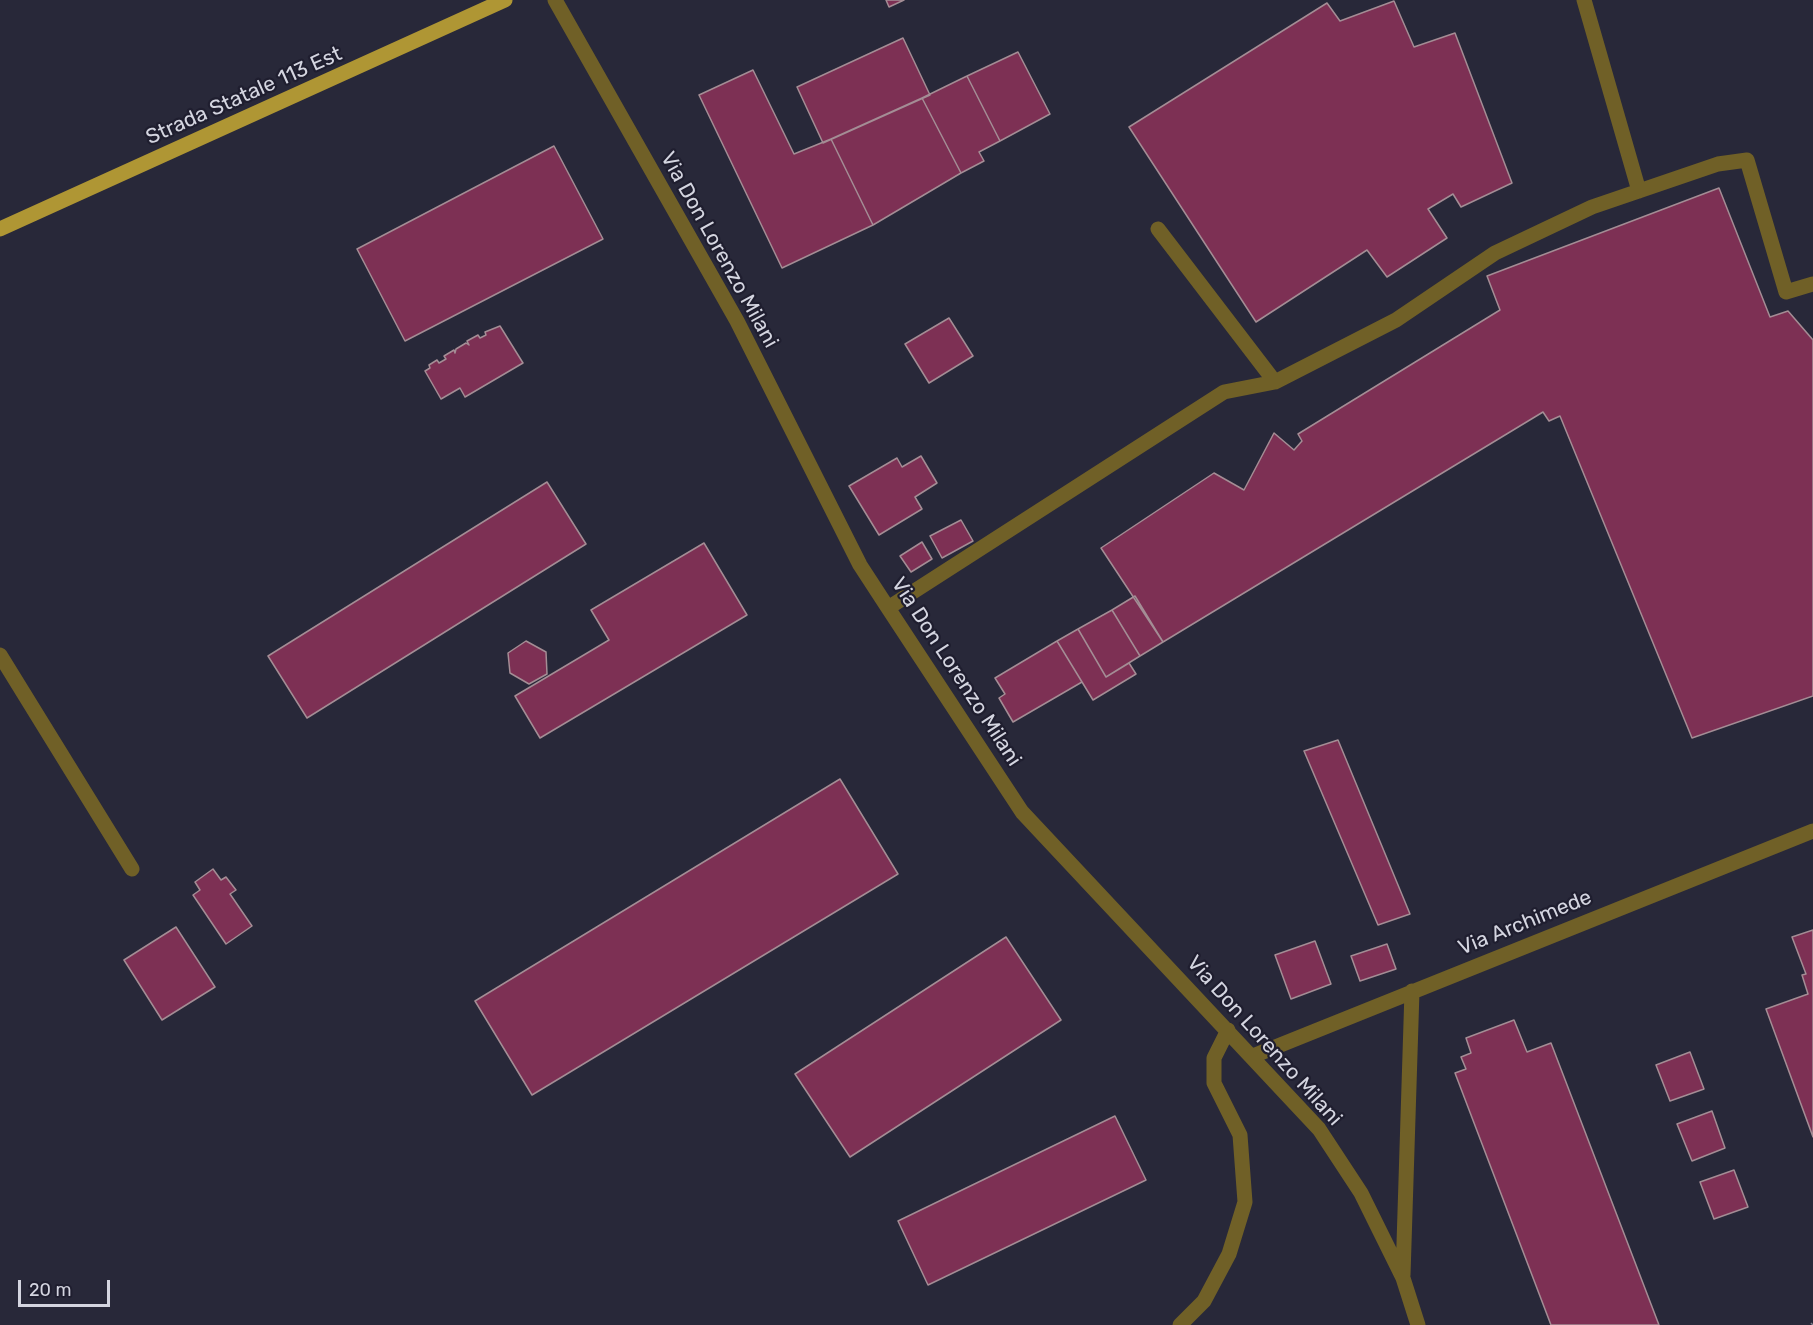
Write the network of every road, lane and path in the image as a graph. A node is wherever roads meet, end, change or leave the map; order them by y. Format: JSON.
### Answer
{"nodes":[{"id":1,"x":505,"y":0,"type":"edge"},
{"id":2,"x":555,"y":0,"type":"edge"},
{"id":3,"x":1584,"y":0,"type":"edge"},
{"id":4,"x":1639,"y":191,"type":"junction"},
{"id":5,"x":1158,"y":229,"type":"dead end"},
{"id":6,"x":0,"y":230,"type":"edge"},
{"id":7,"x":1813,"y":284,"type":"edge"},
{"id":8,"x":1275,"y":382,"type":"junction"},
{"id":9,"x":888,"y":608,"type":"junction"},
{"id":10,"x":0,"y":655,"type":"edge"},
{"id":11,"x":1813,"y":831,"type":"edge"},
{"id":12,"x":132,"y":869,"type":"dead end"},
{"id":13,"x":1412,"y":991,"type":"junction"},
{"id":14,"x":1228,"y":1030,"type":"junction"},
{"id":15,"x":1253,"y":1056,"type":"junction"},
{"id":16,"x":1403,"y":1278,"type":"junction"},
{"id":17,"x":1180,"y":1325,"type":"edge"},
{"id":18,"x":1418,"y":1325,"type":"edge"}],
"edges":[{"from":1,"to":6,"type":"main road","name":"Strada Statale 113 Est"},
{"from":2,"to":9,"type":"street","name":"Via Don Lorenzo Milani"},
{"from":3,"to":4,"type":"street"},
{"from":4,"to":7,"type":"street"},
{"from":4,"to":8,"type":"street"},
{"from":5,"to":8,"type":"street"},
{"from":8,"to":9,"type":"street"},
{"from":9,"to":14,"type":"street","name":"Via Don Lorenzo Milani"},
{"from":10,"to":12,"type":"street"},
{"from":11,"to":13,"type":"street","name":"Via Archimede"},
{"from":13,"to":15,"type":"street","name":"Via Archimede"},
{"from":13,"to":16,"type":"street"},
{"from":14,"to":15,"type":"street","name":"Via Don Lorenzo Milani"},
{"from":14,"to":17,"type":"street"},
{"from":15,"to":16,"type":"street","name":"Via Don Lorenzo Milani"},
{"from":16,"to":18,"type":"street","name":"Via Don Lorenzo Milani"}]}
